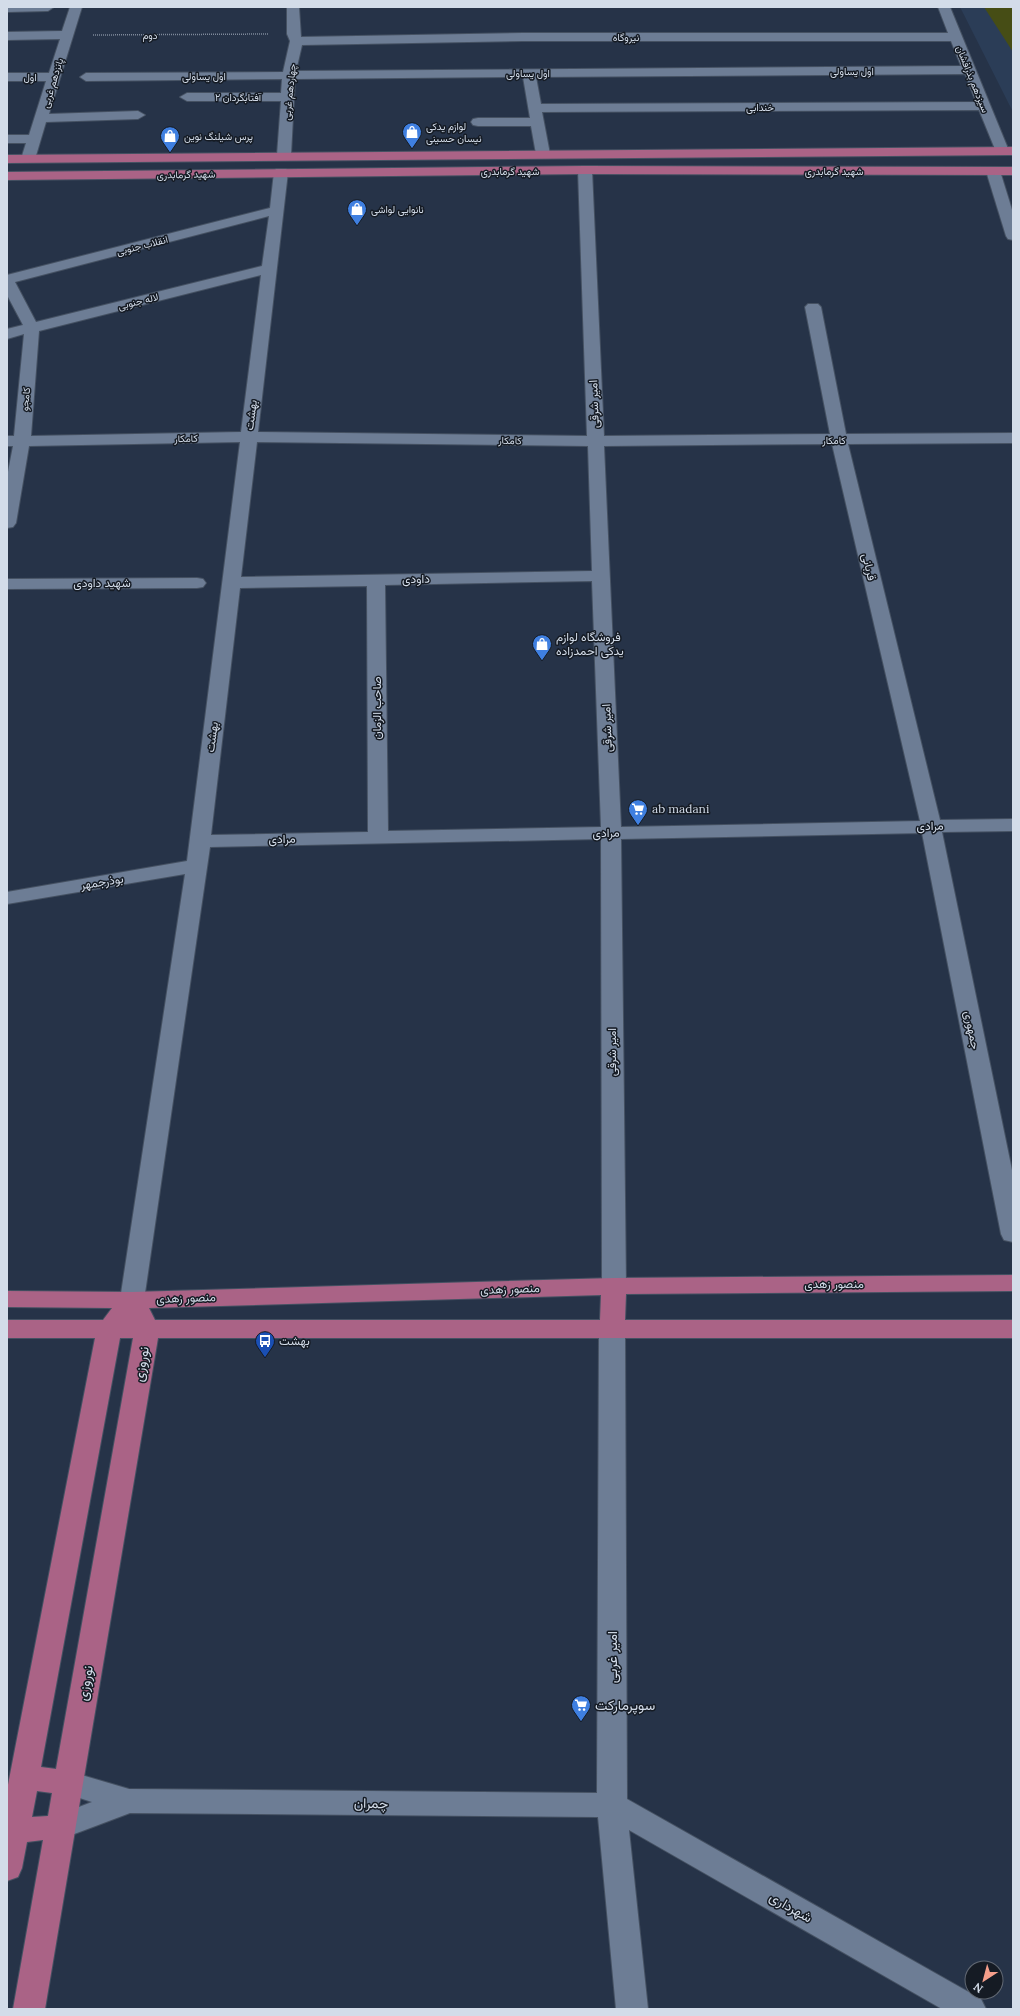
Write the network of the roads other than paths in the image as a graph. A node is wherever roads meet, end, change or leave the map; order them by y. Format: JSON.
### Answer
{"nodes":[{"id":1,"x":48,"y":7,"type":"edge"},
{"id":2,"x":76,"y":7,"type":"edge"},
{"id":3,"x":293,"y":7,"type":"edge"},
{"id":4,"x":944,"y":7,"type":"edge"},
{"id":5,"x":7,"y":8,"type":"edge"},
{"id":6,"x":67,"y":35,"type":"junction"},
{"id":7,"x":7,"y":36,"type":"edge"},
{"id":8,"x":294,"y":37,"type":"junction"},
{"id":9,"x":957,"y":37,"type":"junction"},
{"id":10,"x":970,"y":70,"type":"junction"},
{"id":11,"x":529,"y":73,"type":"junction"},
{"id":12,"x":289,"y":76,"type":"junction"},
{"id":13,"x":7,"y":77,"type":"edge"},
{"id":14,"x":54,"y":77,"type":"junction"},
{"id":15,"x":86,"y":77,"type":"dead end"},
{"id":16,"x":288,"y":99,"type":"junction"},
{"id":17,"x":191,"y":100,"type":"dead end"},
{"id":18,"x":984,"y":106,"type":"junction"},
{"id":19,"x":535,"y":108,"type":"junction"},
{"id":20,"x":138,"y":115,"type":"dead end"},
{"id":21,"x":41,"y":118,"type":"junction"},
{"id":22,"x":478,"y":122,"type":"dead end"},
{"id":23,"x":538,"y":122,"type":"junction"},
{"id":24,"x":7,"y":139,"type":"edge"},
{"id":25,"x":34,"y":139,"type":"junction"},
{"id":26,"x":1008,"y":151,"type":"edge"},
{"id":27,"x":543,"y":154,"type":"junction"},
{"id":28,"x":284,"y":155,"type":"junction"},
{"id":29,"x":7,"y":159,"type":"edge"},
{"id":30,"x":28,"y":159,"type":"junction"},
{"id":31,"x":585,"y":170,"type":"junction"},
{"id":32,"x":993,"y":171,"type":"junction"},
{"id":33,"x":1013,"y":171,"type":"edge"},
{"id":34,"x":281,"y":172,"type":"junction"},
{"id":35,"x":7,"y":176,"type":"edge"},
{"id":36,"x":277,"y":210,"type":"junction"},
{"id":37,"x":1013,"y":236,"type":"edge"},
{"id":38,"x":269,"y":269,"type":"junction"},
{"id":39,"x":7,"y":280,"type":"edge"},
{"id":40,"x":813,"y":307,"type":"dead end"},
{"id":41,"x":32,"y":328,"type":"junction"},
{"id":42,"x":7,"y":334,"type":"edge"},
{"id":43,"x":248,"y":437,"type":"junction"},
{"id":44,"x":1013,"y":438,"type":"edge"},
{"id":45,"x":14,"y":440,"type":"edge"},
{"id":46,"x":839,"y":440,"type":"junction"},
{"id":47,"x":595,"y":441,"type":"junction"},
{"id":48,"x":7,"y":523,"type":"edge"},
{"id":49,"x":600,"y":576,"type":"junction"},
{"id":50,"x":376,"y":579,"type":"junction"},
{"id":51,"x":231,"y":582,"type":"junction"},
{"id":52,"x":197,"y":583,"type":"dead end"},
{"id":53,"x":7,"y":584,"type":"edge"},
{"id":54,"x":1013,"y":825,"type":"edge"},
{"id":55,"x":931,"y":826,"type":"junction"},
{"id":56,"x":611,"y":833,"type":"junction"},
{"id":57,"x":378,"y":838,"type":"junction"},
{"id":58,"x":199,"y":841,"type":"junction"},
{"id":59,"x":197,"y":866,"type":"junction"},
{"id":60,"x":7,"y":898,"type":"edge"},
{"id":61,"x":1013,"y":1234,"type":"edge"},
{"id":62,"x":1013,"y":1283,"type":"edge"},
{"id":63,"x":614,"y":1286,"type":"junction"},
{"id":64,"x":7,"y":1299,"type":"edge"},
{"id":65,"x":132,"y":1300,"type":"junction"},
{"id":66,"x":7,"y":1329,"type":"edge"},
{"id":67,"x":147,"y":1329,"type":"junction"},
{"id":68,"x":612,"y":1329,"type":"junction"},
{"id":69,"x":1013,"y":1329,"type":"edge"},
{"id":70,"x":109,"y":1330,"type":"junction"},
{"id":71,"x":16,"y":1777,"type":"edge"},
{"id":72,"x":68,"y":1783,"type":"junction"},
{"id":73,"x":129,"y":1801,"type":"junction"},
{"id":74,"x":612,"y":1805,"type":"junction"},
{"id":75,"x":60,"y":1827,"type":"junction"},
{"id":76,"x":11,"y":1830,"type":"edge"},
{"id":77,"x":7,"y":1868,"type":"edge"},
{"id":78,"x":29,"y":2009,"type":"edge"},
{"id":79,"x":632,"y":2009,"type":"edge"},
{"id":80,"x":970,"y":2009,"type":"edge"}],
"edges":[{"from":1,"to":5,"type":"street"},
{"from":2,"to":6,"type":"street","name":"پانزدهم غربی"},
{"from":3,"to":8,"type":"street","name":"چهاردهم غربی"},
{"from":4,"to":9,"type":"street","name":"سیزدهم بذرافشان"},
{"from":6,"to":7,"type":"street"},
{"from":6,"to":14,"type":"street","name":"پانزدهم غربی"},
{"from":8,"to":9,"type":"street","name":"نیروگاه"},
{"from":8,"to":12,"type":"street","name":"چهاردهم غربی"},
{"from":9,"to":10,"type":"street","name":"سیزدهم بذرافشان"},
{"from":10,"to":11,"type":"street","name":"اول یساولی"},
{"from":10,"to":18,"type":"street","name":"سیزدهم بذرافشان"},
{"from":11,"to":12,"type":"street","name":"اول یساولی"},
{"from":11,"to":19,"type":"street"},
{"from":12,"to":15,"type":"street","name":"اول یساولی"},
{"from":12,"to":16,"type":"street","name":"چهاردهم غربی"},
{"from":13,"to":14,"type":"street","name":"اول"},
{"from":14,"to":21,"type":"street","name":"پانزدهم غربی"},
{"from":16,"to":17,"type":"street"},
{"from":16,"to":28,"type":"street","name":"چهاردهم غربی"},
{"from":18,"to":19,"type":"street","name":"خندابی"},
{"from":18,"to":26,"type":"street","name":"سیزدهم بذرافشان"},
{"from":19,"to":23,"type":"street"},
{"from":20,"to":21,"type":"street"},
{"from":21,"to":25,"type":"street","name":"پانزدهم غربی"},
{"from":22,"to":23,"type":"street"},
{"from":23,"to":27,"type":"street"},
{"from":24,"to":25,"type":"street"},
{"from":25,"to":30,"type":"street","name":"پانزدهم غربی"},
{"from":26,"to":27,"type":"main road","name":"شهید گرمابدری"},
{"from":27,"to":28,"type":"main road","name":"شهید گرمابدری"},
{"from":28,"to":30,"type":"main road","name":"شهید گرمابدری"},
{"from":28,"to":34,"type":"main road"},
{"from":29,"to":30,"type":"main road","name":"شهید گرمابدری"},
{"from":31,"to":32,"type":"main road","name":"شهید گرمابدری"},
{"from":31,"to":34,"type":"main road","name":"شهید گرمابدری"},
{"from":31,"to":47,"type":"street","name":"امیر شرقی"},
{"from":32,"to":33,"type":"main road","name":"شهید گرمابدری"},
{"from":32,"to":37,"type":"street"},
{"from":34,"to":35,"type":"main road","name":"شهید گرمابدری"},
{"from":34,"to":36,"type":"street","name":"بهشت"},
{"from":36,"to":38,"type":"street","name":"بهشت"},
{"from":36,"to":39,"type":"street","name":"انقلاب جنوبی"},
{"from":38,"to":41,"type":"street","name":"لاله جنوبی"},
{"from":38,"to":43,"type":"street","name":"بهشت"},
{"from":39,"to":41,"type":"street"},
{"from":40,"to":46,"type":"street","name":"قربانی"},
{"from":41,"to":42,"type":"street","name":"لاله جنوبی"},
{"from":41,"to":45,"type":"street","name":"کامجو"},
{"from":43,"to":45,"type":"street","name":"کامکار"},
{"from":43,"to":47,"type":"street","name":"کامکار"},
{"from":43,"to":51,"type":"street","name":"بهشت"},
{"from":44,"to":46,"type":"street","name":"کامکار"},
{"from":45,"to":48,"type":"street","name":"کامجو"},
{"from":46,"to":47,"type":"street","name":"کامکار"},
{"from":46,"to":55,"type":"street","name":"قربانی"},
{"from":47,"to":49,"type":"street","name":"امیر شرقی"},
{"from":49,"to":50,"type":"street","name":"داودی"},
{"from":49,"to":56,"type":"street","name":"امیر شرقی"},
{"from":50,"to":51,"type":"street","name":"داودی"},
{"from":50,"to":57,"type":"street","name":"صاحب الزمان"},
{"from":51,"to":58,"type":"street","name":"بهشت"},
{"from":52,"to":53,"type":"street","name":"شهید داودی"},
{"from":54,"to":55,"type":"street","name":"مرادی"},
{"from":55,"to":56,"type":"street","name":"مرادی"},
{"from":55,"to":61,"type":"street","name":"جمهوری"},
{"from":56,"to":57,"type":"street","name":"مرادی"},
{"from":56,"to":63,"type":"street","name":"امیر شرقی"},
{"from":57,"to":58,"type":"street","name":"مرادی"},
{"from":58,"to":59,"type":"street","name":"بهشت"},
{"from":59,"to":60,"type":"street","name":"بوذرجمهر"},
{"from":59,"to":65,"type":"street","name":"بهشت"},
{"from":62,"to":63,"type":"main road","name":"منصور زهدی"},
{"from":63,"to":65,"type":"main road","name":"منصور زهدی"},
{"from":63,"to":68,"type":"main road"},
{"from":64,"to":65,"type":"main road","name":"منصور زهدی"},
{"from":65,"to":67,"type":"main road","name":"نوروزی"},
{"from":65,"to":70,"type":"main road"},
{"from":66,"to":70,"type":"main road"},
{"from":67,"to":68,"type":"main road"},
{"from":67,"to":70,"type":"main road"},
{"from":67,"to":72,"type":"main road","name":"نوروزی"},
{"from":68,"to":69,"type":"main road"},
{"from":68,"to":74,"type":"street","name":"امیر غربی"},
{"from":70,"to":71,"type":"main road"},
{"from":71,"to":72,"type":"main road"},
{"from":71,"to":76,"type":"main road"},
{"from":72,"to":73,"type":"street","name":"چمران"},
{"from":72,"to":75,"type":"main road","name":"نوروزی"},
{"from":73,"to":74,"type":"street","name":"چمران"},
{"from":73,"to":75,"type":"street","name":"چمران"},
{"from":74,"to":79,"type":"street","name":"امیر غربی"},
{"from":74,"to":80,"type":"street","name":"شهرداری"},
{"from":75,"to":76,"type":"main road"},
{"from":75,"to":78,"type":"main road","name":"نوروزی"},
{"from":76,"to":77,"type":"main road"}]}
